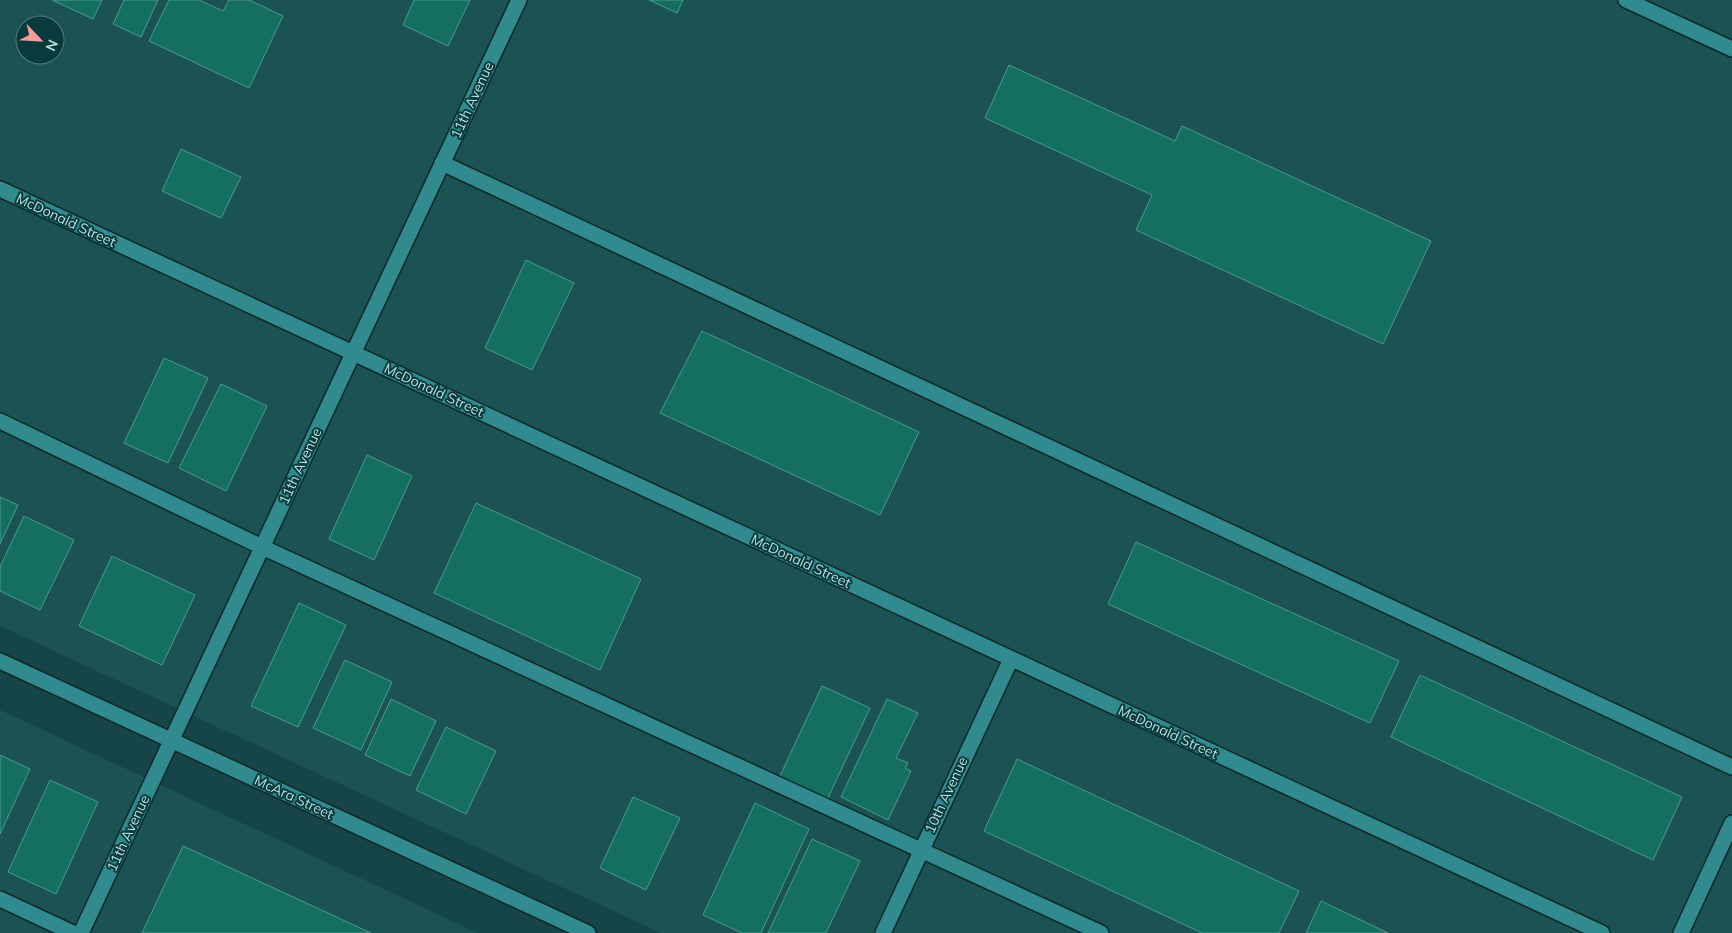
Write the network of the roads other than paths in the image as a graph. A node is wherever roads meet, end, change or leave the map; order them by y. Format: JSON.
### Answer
{"nodes":[{"id":1,"x":519,"y":0,"type":"edge"},
{"id":2,"x":1626,"y":0,"type":"edge"},
{"id":3,"x":1732,"y":49,"type":"edge"},
{"id":4,"x":442,"y":163,"type":"junction"},
{"id":5,"x":0,"y":189,"type":"edge"},
{"id":6,"x":353,"y":353,"type":"junction"},
{"id":7,"x":0,"y":421,"type":"edge"},
{"id":8,"x":262,"y":547,"type":"junction"},
{"id":9,"x":1011,"y":658,"type":"junction"},
{"id":10,"x":0,"y":661,"type":"edge"},
{"id":11,"x":171,"y":740,"type":"junction"},
{"id":12,"x":1732,"y":767,"type":"edge"},
{"id":13,"x":1732,"y":823,"type":"edge"},
{"id":14,"x":921,"y":849,"type":"junction"},
{"id":15,"x":0,"y":899,"type":"edge"},
{"id":16,"x":73,"y":933,"type":"edge"},
{"id":17,"x":81,"y":933,"type":"edge"},
{"id":18,"x":588,"y":933,"type":"edge"},
{"id":19,"x":882,"y":933,"type":"edge"},
{"id":20,"x":1100,"y":933,"type":"edge"},
{"id":21,"x":1602,"y":933,"type":"edge"},
{"id":22,"x":1682,"y":933,"type":"edge"}],
"edges":[{"from":1,"to":4,"type":"street","name":"11th Avenue"},
{"from":2,"to":3,"type":"street"},
{"from":4,"to":6,"type":"street","name":"11th Avenue"},
{"from":4,"to":12,"type":"street"},
{"from":5,"to":6,"type":"street","name":"McDonald Street"},
{"from":6,"to":8,"type":"street","name":"11th Avenue"},
{"from":6,"to":9,"type":"street","name":"McDonald Street"},
{"from":7,"to":8,"type":"street"},
{"from":8,"to":11,"type":"street","name":"11th Avenue"},
{"from":8,"to":14,"type":"street"},
{"from":9,"to":14,"type":"street","name":"10th Avenue"},
{"from":9,"to":21,"type":"street","name":"McDonald Street"},
{"from":10,"to":11,"type":"street","name":"McAra Street"},
{"from":11,"to":17,"type":"street","name":"11th Avenue"},
{"from":11,"to":18,"type":"street","name":"McAra Street"},
{"from":13,"to":22,"type":"street"},
{"from":14,"to":19,"type":"street","name":"10th Avenue"},
{"from":14,"to":20,"type":"street"},
{"from":15,"to":16,"type":"street"}]}
